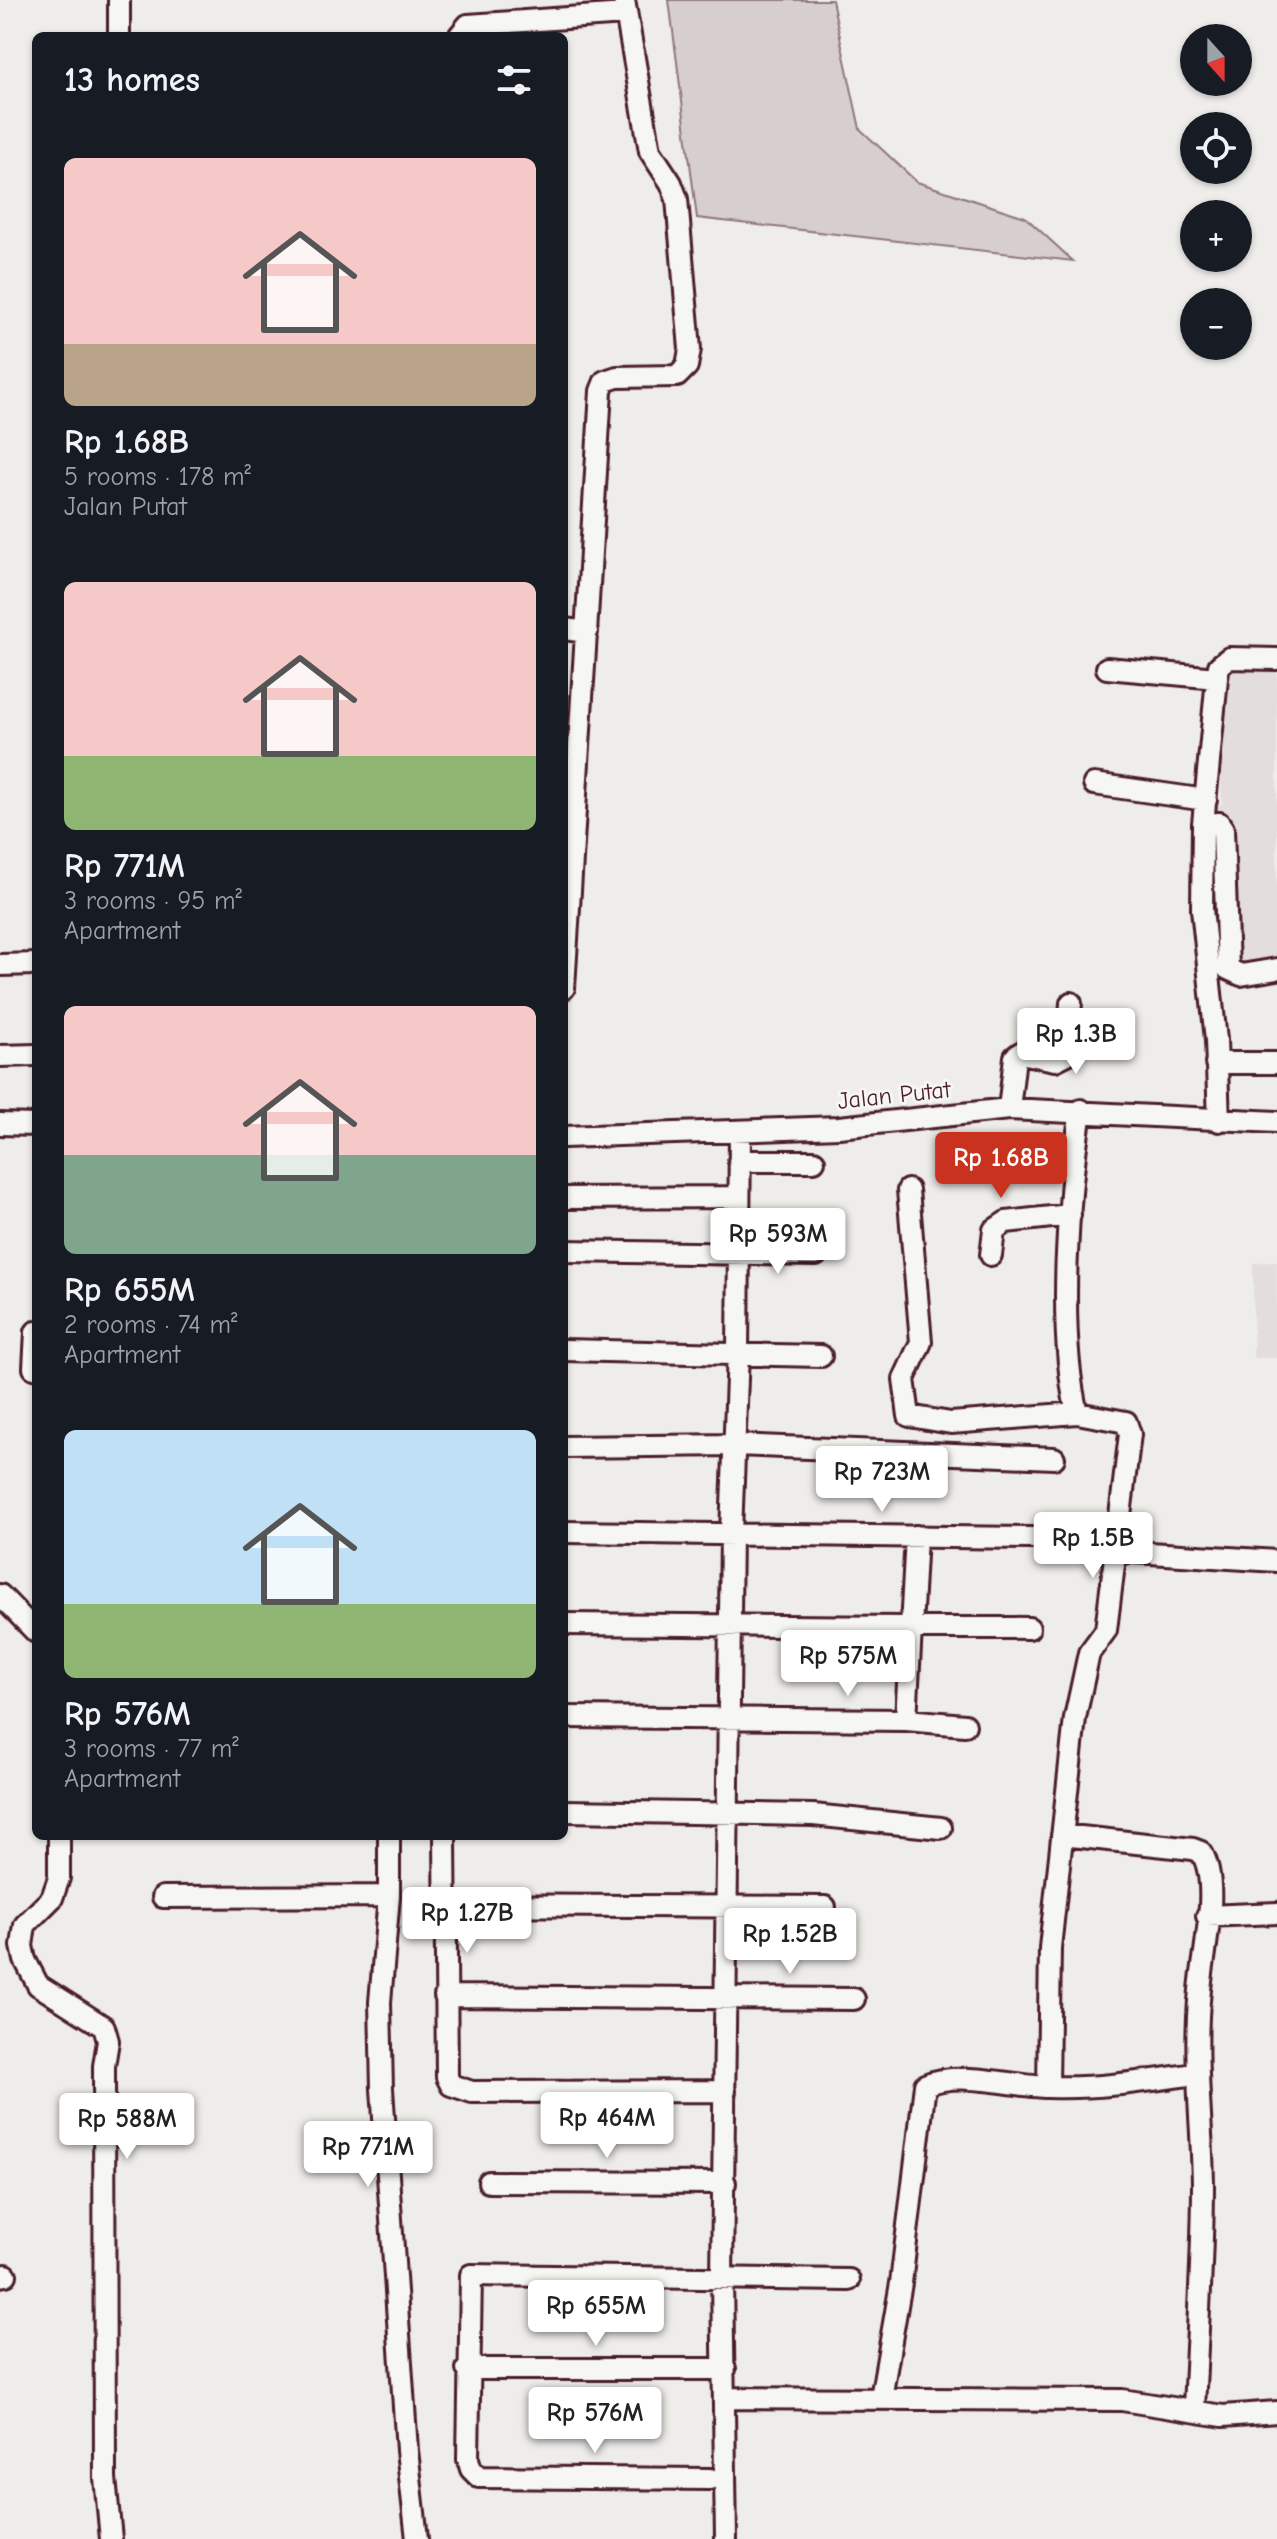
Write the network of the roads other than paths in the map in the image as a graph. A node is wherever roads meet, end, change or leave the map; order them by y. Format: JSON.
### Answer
{"nodes":[{"id":1,"x":119,"y":0,"type":"edge"},
{"id":2,"x":625,"y":7,"type":"edge"},
{"id":3,"x":119,"y":32,"type":"edge"},
{"id":4,"x":462,"y":32,"type":"edge"},
{"id":5,"x":568,"y":630,"type":"edge"},
{"id":6,"x":587,"y":632,"type":"junction"},
{"id":7,"x":1277,"y":659,"type":"edge"},
{"id":8,"x":1107,"y":668,"type":"dead end"},
{"id":9,"x":1217,"y":678,"type":"junction"},
{"id":10,"x":1094,"y":784,"type":"dead end"},
{"id":11,"x":1206,"y":800,"type":"junction"},
{"id":12,"x":1203,"y":824,"type":"junction"},
{"id":13,"x":568,"y":891,"type":"edge"},
{"id":14,"x":32,"y":964,"type":"edge"},
{"id":15,"x":0,"y":965,"type":"edge"},
{"id":16,"x":1277,"y":969,"type":"edge"},
{"id":17,"x":1071,"y":1003,"type":"dead end"},
{"id":18,"x":32,"y":1055,"type":"edge"},
{"id":19,"x":0,"y":1056,"type":"edge"},
{"id":20,"x":1216,"y":1063,"type":"junction"},
{"id":21,"x":1277,"y":1063,"type":"edge"},
{"id":22,"x":1009,"y":1109,"type":"junction"},
{"id":23,"x":1081,"y":1110,"type":"junction"},
{"id":24,"x":1219,"y":1121,"type":"junction"},
{"id":25,"x":1277,"y":1122,"type":"edge"},
{"id":26,"x":0,"y":1124,"type":"edge"},
{"id":27,"x":32,"y":1125,"type":"edge"},
{"id":28,"x":740,"y":1132,"type":"junction"},
{"id":29,"x":568,"y":1137,"type":"edge"},
{"id":30,"x":739,"y":1161,"type":"junction"},
{"id":31,"x":814,"y":1161,"type":"dead end"},
{"id":32,"x":908,"y":1190,"type":"dead end"},
{"id":33,"x":739,"y":1197,"type":"junction"},
{"id":34,"x":568,"y":1198,"type":"edge"},
{"id":35,"x":1070,"y":1215,"type":"junction"},
{"id":36,"x":568,"y":1251,"type":"edge"},
{"id":37,"x":740,"y":1253,"type":"junction"},
{"id":38,"x":816,"y":1255,"type":"dead end"},
{"id":39,"x":991,"y":1255,"type":"dead end"},
{"id":40,"x":568,"y":1350,"type":"edge"},
{"id":41,"x":738,"y":1352,"type":"junction"},
{"id":42,"x":821,"y":1356,"type":"dead end"},
{"id":43,"x":1077,"y":1413,"type":"junction"},
{"id":44,"x":735,"y":1445,"type":"junction"},
{"id":45,"x":568,"y":1447,"type":"edge"},
{"id":46,"x":1054,"y":1458,"type":"dead end"},
{"id":47,"x":568,"y":1532,"type":"edge"},
{"id":48,"x":731,"y":1533,"type":"junction"},
{"id":49,"x":916,"y":1536,"type":"junction"},
{"id":50,"x":1033,"y":1538,"type":"dead end"},
{"id":51,"x":1118,"y":1551,"type":"junction"},
{"id":52,"x":1277,"y":1561,"type":"edge"},
{"id":53,"x":0,"y":1595,"type":"edge"},
{"id":54,"x":568,"y":1624,"type":"edge"},
{"id":55,"x":731,"y":1627,"type":"junction"},
{"id":56,"x":32,"y":1628,"type":"edge"},
{"id":57,"x":912,"y":1628,"type":"junction"},
{"id":58,"x":1029,"y":1628,"type":"dead end"},
{"id":59,"x":568,"y":1717,"type":"edge"},
{"id":60,"x":906,"y":1720,"type":"junction"},
{"id":61,"x":729,"y":1721,"type":"junction"},
{"id":62,"x":965,"y":1725,"type":"dead end"},
{"id":63,"x":568,"y":1811,"type":"edge"},
{"id":64,"x":729,"y":1813,"type":"junction"},
{"id":65,"x":941,"y":1828,"type":"dead end"},
{"id":66,"x":1062,"y":1835,"type":"junction"},
{"id":67,"x":59,"y":1840,"type":"edge"},
{"id":68,"x":389,"y":1840,"type":"edge"},
{"id":69,"x":445,"y":1840,"type":"edge"},
{"id":70,"x":389,"y":1896,"type":"junction"},
{"id":71,"x":163,"y":1897,"type":"dead end"},
{"id":72,"x":446,"y":1905,"type":"junction"},
{"id":73,"x":729,"y":1905,"type":"junction"},
{"id":74,"x":825,"y":1907,"type":"dead end"},
{"id":75,"x":1277,"y":1913,"type":"edge"},
{"id":76,"x":1207,"y":1916,"type":"junction"},
{"id":77,"x":445,"y":1996,"type":"junction"},
{"id":78,"x":725,"y":1997,"type":"junction"},
{"id":79,"x":854,"y":1999,"type":"dead end"},
{"id":80,"x":1195,"y":2074,"type":"junction"},
{"id":81,"x":1048,"y":2087,"type":"junction"},
{"id":82,"x":725,"y":2091,"type":"junction"},
{"id":83,"x":489,"y":2182,"type":"dead end"},
{"id":84,"x":725,"y":2183,"type":"junction"},
{"id":85,"x":722,"y":2279,"type":"junction"},
{"id":86,"x":849,"y":2280,"type":"dead end"},
{"id":87,"x":467,"y":2369,"type":"junction"},
{"id":88,"x":725,"y":2369,"type":"junction"},
{"id":89,"x":724,"y":2398,"type":"junction"},
{"id":90,"x":881,"y":2398,"type":"junction"},
{"id":91,"x":1194,"y":2410,"type":"junction"},
{"id":92,"x":1277,"y":2412,"type":"edge"},
{"id":93,"x":710,"y":2479,"type":"dead end"},
{"id":94,"x":111,"y":2539,"type":"edge"},
{"id":95,"x":417,"y":2539,"type":"edge"},
{"id":96,"x":726,"y":2539,"type":"edge"}],
"edges":[{"from":1,"to":3,"type":"street"},
{"from":2,"to":4,"type":"street"},
{"from":2,"to":6,"type":"street"},
{"from":5,"to":6,"type":"street"},
{"from":6,"to":13,"type":"street"},
{"from":7,"to":9,"type":"street"},
{"from":8,"to":9,"type":"street"},
{"from":9,"to":11,"type":"street"},
{"from":10,"to":11,"type":"street"},
{"from":11,"to":12,"type":"street"},
{"from":12,"to":16,"type":"street"},
{"from":12,"to":20,"type":"street"},
{"from":14,"to":15,"type":"street"},
{"from":17,"to":22,"type":"street"},
{"from":18,"to":19,"type":"street"},
{"from":20,"to":21,"type":"street"},
{"from":20,"to":24,"type":"street"},
{"from":22,"to":23,"type":"street","name":"Jalan Putat"},
{"from":22,"to":28,"type":"street","name":"Jalan Putat"},
{"from":23,"to":24,"type":"street","name":"Jalan Putat"},
{"from":23,"to":35,"type":"street"},
{"from":24,"to":25,"type":"street","name":"Jalan Putat"},
{"from":26,"to":27,"type":"street"},
{"from":28,"to":29,"type":"street","name":"Jalan Putat"},
{"from":28,"to":30,"type":"street"},
{"from":30,"to":31,"type":"street"},
{"from":30,"to":33,"type":"street"},
{"from":32,"to":43,"type":"street"},
{"from":33,"to":34,"type":"street"},
{"from":33,"to":37,"type":"street"},
{"from":35,"to":39,"type":"street"},
{"from":35,"to":43,"type":"street"},
{"from":36,"to":37,"type":"street"},
{"from":37,"to":38,"type":"street"},
{"from":37,"to":41,"type":"street"},
{"from":40,"to":41,"type":"street"},
{"from":41,"to":42,"type":"street"},
{"from":41,"to":44,"type":"street"},
{"from":43,"to":51,"type":"street"},
{"from":44,"to":45,"type":"street"},
{"from":44,"to":46,"type":"street"},
{"from":44,"to":48,"type":"street"},
{"from":47,"to":48,"type":"street"},
{"from":48,"to":49,"type":"street"},
{"from":48,"to":55,"type":"street"},
{"from":49,"to":50,"type":"street"},
{"from":49,"to":57,"type":"street"},
{"from":51,"to":52,"type":"street"},
{"from":51,"to":66,"type":"street"},
{"from":53,"to":56,"type":"street"},
{"from":54,"to":55,"type":"street"},
{"from":55,"to":57,"type":"street"},
{"from":55,"to":61,"type":"street"},
{"from":57,"to":58,"type":"street"},
{"from":57,"to":60,"type":"street"},
{"from":59,"to":61,"type":"street"},
{"from":60,"to":61,"type":"street"},
{"from":60,"to":62,"type":"street"},
{"from":61,"to":64,"type":"street"},
{"from":63,"to":64,"type":"street"},
{"from":64,"to":65,"type":"street"},
{"from":64,"to":73,"type":"street"},
{"from":66,"to":76,"type":"street"},
{"from":66,"to":81,"type":"street"},
{"from":67,"to":94,"type":"street"},
{"from":68,"to":70,"type":"street"},
{"from":69,"to":72,"type":"street"},
{"from":70,"to":71,"type":"street"},
{"from":70,"to":95,"type":"street"},
{"from":72,"to":73,"type":"street"},
{"from":72,"to":77,"type":"street"},
{"from":73,"to":74,"type":"street"},
{"from":73,"to":78,"type":"street"},
{"from":75,"to":76,"type":"street"},
{"from":76,"to":80,"type":"street"},
{"from":77,"to":78,"type":"street"},
{"from":77,"to":82,"type":"street"},
{"from":78,"to":79,"type":"street"},
{"from":78,"to":82,"type":"street"},
{"from":80,"to":81,"type":"street"},
{"from":80,"to":91,"type":"street"},
{"from":81,"to":90,"type":"street"},
{"from":82,"to":84,"type":"street"},
{"from":83,"to":84,"type":"street"},
{"from":84,"to":85,"type":"street"},
{"from":85,"to":86,"type":"street"},
{"from":85,"to":87,"type":"street"},
{"from":85,"to":88,"type":"street"},
{"from":87,"to":88,"type":"street"},
{"from":87,"to":93,"type":"street"},
{"from":88,"to":89,"type":"street"},
{"from":89,"to":90,"type":"street"},
{"from":89,"to":96,"type":"street"},
{"from":90,"to":91,"type":"street"},
{"from":91,"to":92,"type":"street"}]}
